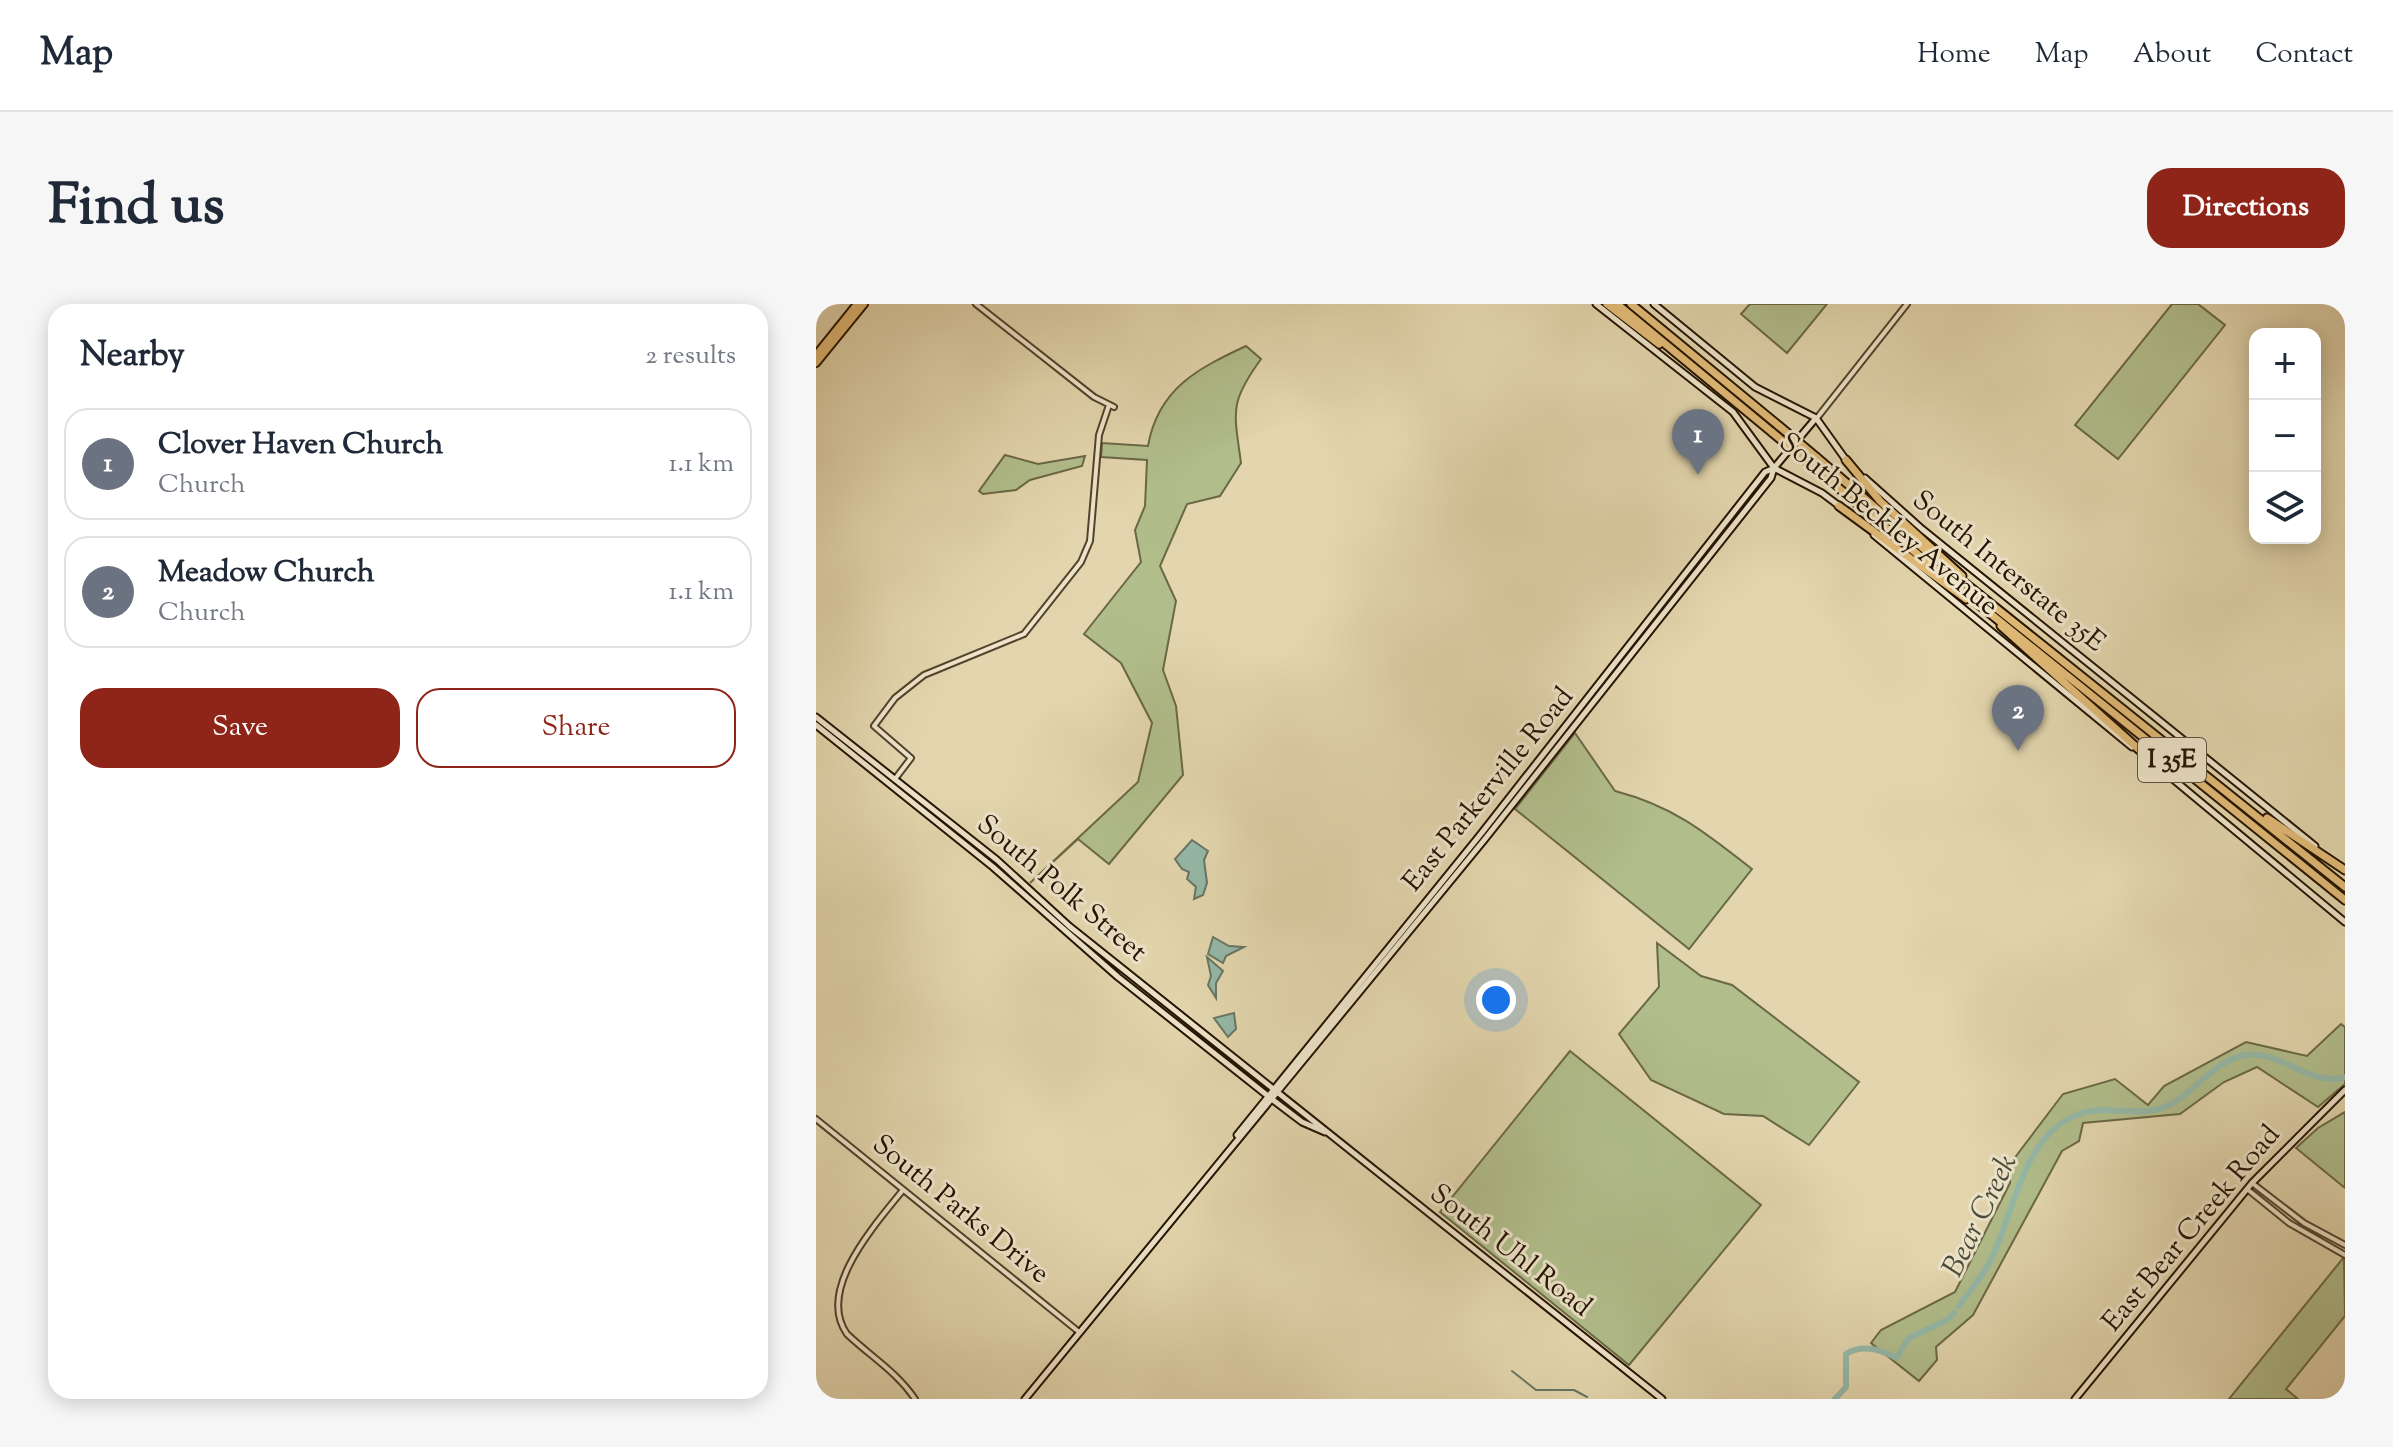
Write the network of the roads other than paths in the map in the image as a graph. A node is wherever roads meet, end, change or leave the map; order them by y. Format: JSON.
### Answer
{"nodes":[{"id":1,"x":857,"y":304,"type":"edge"},
{"id":2,"x":864,"y":304,"type":"edge"},
{"id":3,"x":976,"y":304,"type":"edge"},
{"id":4,"x":1596,"y":304,"type":"edge"},
{"id":5,"x":1607,"y":304,"type":"edge"},
{"id":6,"x":1617,"y":304,"type":"edge"},
{"id":7,"x":1631,"y":304,"type":"edge"},
{"id":8,"x":1639,"y":304,"type":"edge"},
{"id":9,"x":1654,"y":304,"type":"edge"},
{"id":10,"x":1907,"y":304,"type":"edge"},
{"id":11,"x":1676,"y":340,"type":"junction"},
{"id":12,"x":816,"y":355,"type":"edge"},
{"id":13,"x":816,"y":363,"type":"edge"},
{"id":14,"x":1714,"y":383,"type":"junction"},
{"id":15,"x":1816,"y":418,"type":"junction"},
{"id":16,"x":1813,"y":460,"type":"junction"},
{"id":17,"x":1846,"y":460,"type":"junction"},
{"id":18,"x":1774,"y":468,"type":"junction"},
{"id":19,"x":1754,"y":486,"type":"junction"},
{"id":20,"x":1761,"y":492,"type":"junction"},
{"id":21,"x":1839,"y":506,"type":"junction"},
{"id":22,"x":1694,"y":561,"type":"junction"},
{"id":23,"x":1701,"y":567,"type":"junction"},
{"id":24,"x":1670,"y":594,"type":"junction"},
{"id":25,"x":1983,"y":598,"type":"junction"},
{"id":26,"x":1972,"y":600,"type":"junction"},
{"id":27,"x":1661,"y":620,"type":"junction"},
{"id":28,"x":1998,"y":620,"type":"junction"},
{"id":29,"x":816,"y":717,"type":"edge"},
{"id":30,"x":816,"y":725,"type":"edge"},
{"id":31,"x":2188,"y":762,"type":"junction"},
{"id":32,"x":1537,"y":769,"type":"junction"},
{"id":33,"x":2163,"y":771,"type":"junction"},
{"id":34,"x":895,"y":778,"type":"junction"},
{"id":35,"x":891,"y":784,"type":"junction"},
{"id":36,"x":2345,"y":869,"type":"edge"},
{"id":37,"x":2345,"y":887,"type":"edge"},
{"id":38,"x":2345,"y":900,"type":"edge"},
{"id":39,"x":2345,"y":922,"type":"edge"},
{"id":40,"x":1357,"y":990,"type":"junction"},
{"id":41,"x":1272,"y":1088,"type":"junction"},
{"id":42,"x":2345,"y":1090,"type":"edge"},
{"id":43,"x":1279,"y":1093,"type":"junction"},
{"id":44,"x":1270,"y":1097,"type":"junction"},
{"id":45,"x":816,"y":1119,"type":"edge"},
{"id":46,"x":1333,"y":1136,"type":"junction"},
{"id":47,"x":2252,"y":1183,"type":"junction"},
{"id":48,"x":2247,"y":1189,"type":"junction"},
{"id":49,"x":903,"y":1190,"type":"junction"},
{"id":50,"x":2345,"y":1245,"type":"edge"},
{"id":51,"x":2345,"y":1255,"type":"edge"},
{"id":52,"x":838,"y":1271,"type":"dead end"},
{"id":53,"x":829,"y":1305,"type":"dead end"},
{"id":54,"x":1079,"y":1332,"type":"junction"},
{"id":55,"x":915,"y":1399,"type":"edge"},
{"id":56,"x":1025,"y":1399,"type":"edge"},
{"id":57,"x":1662,"y":1399,"type":"edge"},
{"id":58,"x":2075,"y":1399,"type":"edge"}],
"edges":[{"from":1,"to":12,"type":"main road"},
{"from":2,"to":13,"type":"main road"},
{"from":3,"to":34,"type":"street"},
{"from":4,"to":18,"type":"main road","name":"South Beckley Avenue"},
{"from":5,"to":14,"type":"highway"},
{"from":6,"to":14,"type":"highway","number":"I 35E"},
{"from":7,"to":11,"type":"highway","number":"I 35E"},
{"from":8,"to":11,"type":"highway"},
{"from":9,"to":15,"type":"main road","name":"South Interstate 35E"},
{"from":10,"to":15,"type":"street"},
{"from":11,"to":16,"type":"highway","number":"I 35E","bridge":true},
{"from":14,"to":16,"type":"highway","number":"I 35E","bridge":true},
{"from":15,"to":17,"type":"main road","name":"South Interstate 35E"},
{"from":15,"to":18,"type":"main road","name":"East Parkerville Road"},
{"from":16,"to":25,"type":"highway","number":"I 35E"},
{"from":16,"to":26,"type":"highway","number":"I 35E"},
{"from":17,"to":25,"type":"highway"},
{"from":17,"to":36,"type":"main road","name":"South Interstate 35E"},
{"from":18,"to":19,"type":"main road","name":"East Parkerville Road"},
{"from":18,"to":20,"type":"main road","name":"East Parkerville Road"},
{"from":18,"to":21,"type":"main road","name":"South Beckley Avenue"},
{"from":19,"to":20,"type":"main road"},
{"from":19,"to":22,"type":"main road","name":"East Parkerville Road"},
{"from":20,"to":23,"type":"main road","name":"East Parkerville Road"},
{"from":21,"to":26,"type":"highway"},
{"from":21,"to":33,"type":"main road","name":"South Beckley Avenue"},
{"from":22,"to":23,"type":"main road"},
{"from":22,"to":24,"type":"main road","name":"East Parkerville Road"},
{"from":23,"to":27,"type":"main road","name":"East Parkerville Road"},
{"from":24,"to":27,"type":"main road"},
{"from":24,"to":32,"type":"main road","name":"East Parkerville Road"},
{"from":25,"to":31,"type":"highway","number":"I 35E"},
{"from":26,"to":28,"type":"highway","number":"I 35E"},
{"from":27,"to":32,"type":"main road","name":"East Parkerville Road"},
{"from":28,"to":33,"type":"highway"},
{"from":28,"to":38,"type":"highway","number":"I 35E"},
{"from":29,"to":34,"type":"main road","name":"South Polk Street"},
{"from":30,"to":35,"type":"main road","name":"South Polk Street"},
{"from":31,"to":36,"type":"highway"},
{"from":31,"to":37,"type":"highway","number":"I 35E"},
{"from":32,"to":40,"type":"main road","name":"East Parkerville Road"},
{"from":33,"to":39,"type":"main road","name":"South Beckley Avenue"},
{"from":34,"to":35,"type":"street"},
{"from":34,"to":41,"type":"main road","name":"South Polk Street"},
{"from":35,"to":44,"type":"main road","name":"South Polk Street"},
{"from":40,"to":41,"type":"main road","name":"East Parkerville Road"},
{"from":40,"to":43,"type":"main road","name":"East Parkerville Road"},
{"from":41,"to":43,"type":"main road","name":"South Polk Street"},
{"from":41,"to":44,"type":"main road","name":"East Parkerville Road"},
{"from":42,"to":47,"type":"main road","name":"East Bear Creek Road"},
{"from":43,"to":44,"type":"main road","name":"East Parkerville Road"},
{"from":43,"to":46,"type":"main road","name":"South Uhl Road"},
{"from":44,"to":46,"type":"main road","name":"South Uhl Road"},
{"from":44,"to":54,"type":"main road","name":"East Parkerville Road"},
{"from":45,"to":49,"type":"street","name":"South Parks Drive"},
{"from":46,"to":57,"type":"main road","name":"South Uhl Road"},
{"from":47,"to":48,"type":"main road","name":"East Bear Creek Road"},
{"from":47,"to":50,"type":"street"},
{"from":48,"to":51,"type":"street"},
{"from":48,"to":58,"type":"main road","name":"East Bear Creek Road"},
{"from":49,"to":52,"type":"street"},
{"from":49,"to":54,"type":"street","name":"South Parks Drive"},
{"from":53,"to":55,"type":"street"},
{"from":54,"to":56,"type":"main road","name":"East Parkerville Road"}]}
